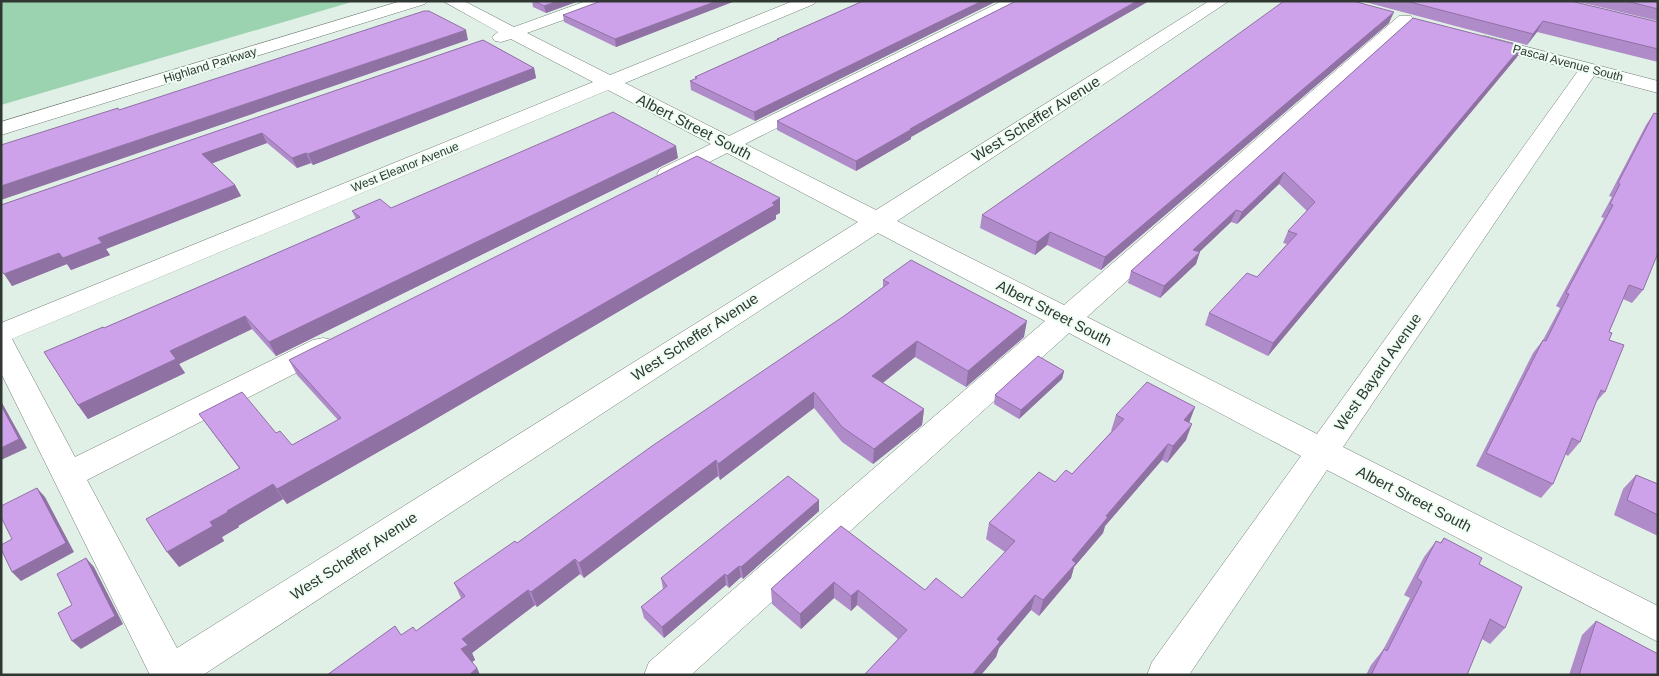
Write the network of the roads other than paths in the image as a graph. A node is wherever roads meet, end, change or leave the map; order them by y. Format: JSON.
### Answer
{"nodes":[{"id":1,"x":381,"y":1,"type":"edge"},
{"id":2,"x":418,"y":1,"type":"edge"},
{"id":3,"x":451,"y":1,"type":"edge"},
{"id":4,"x":602,"y":1,"type":"edge"},
{"id":5,"x":808,"y":1,"type":"edge"},
{"id":6,"x":1015,"y":1,"type":"edge"},
{"id":7,"x":1222,"y":1,"type":"edge"},
{"id":8,"x":1405,"y":20,"type":"dead end"},
{"id":9,"x":511,"y":33,"type":"junction"},
{"id":10,"x":1469,"y":37,"type":"edge"},
{"id":11,"x":479,"y":44,"type":"edge"},
{"id":12,"x":1589,"y":68,"type":"junction"},
{"id":13,"x":608,"y":83,"type":"junction"},
{"id":14,"x":1658,"y":87,"type":"edge"},
{"id":15,"x":1,"y":115,"type":"edge"},
{"id":16,"x":1,"y":129,"type":"edge"},
{"id":17,"x":727,"y":144,"type":"junction"},
{"id":18,"x":647,"y":184,"type":"edge"},
{"id":19,"x":876,"y":221,"type":"junction"},
{"id":20,"x":1068,"y":320,"type":"junction"},
{"id":21,"x":1,"y":333,"type":"edge"},
{"id":22,"x":344,"y":336,"type":"edge"},
{"id":23,"x":1,"y":344,"type":"edge"},
{"id":24,"x":1322,"y":452,"type":"junction"},
{"id":25,"x":68,"y":475,"type":"junction"},
{"id":26,"x":1658,"y":625,"type":"edge"},
{"id":27,"x":170,"y":674,"type":"edge"},
{"id":28,"x":663,"y":675,"type":"edge"},
{"id":29,"x":1166,"y":675,"type":"edge"}],
"edges":[{"from":1,"to":15,"type":"street","name":"Highland Parkway"},
{"from":2,"to":16,"type":"street","name":"Highland Parkway"},
{"from":3,"to":9,"type":"street","name":"Albert Street South"},
{"from":4,"to":9,"type":"street"},
{"from":5,"to":13,"type":"street","name":"West Eleanor Avenue"},
{"from":6,"to":17,"type":"street"},
{"from":7,"to":19,"type":"street","name":"West Scheffer Avenue"},
{"from":8,"to":20,"type":"street"},
{"from":9,"to":11,"type":"street"},
{"from":9,"to":13,"type":"street","name":"Albert Street South"},
{"from":10,"to":12,"type":"street","name":"Pascal Avenue South"},
{"from":12,"to":14,"type":"street","name":"Pascal Avenue South"},
{"from":12,"to":24,"type":"street","name":"West Bayard Avenue"},
{"from":13,"to":17,"type":"street","name":"Albert Street South"},
{"from":13,"to":21,"type":"street","name":"West Eleanor Avenue"},
{"from":17,"to":18,"type":"street"},
{"from":17,"to":19,"type":"street","name":"Albert Street South"},
{"from":19,"to":20,"type":"street","name":"Albert Street South"},
{"from":19,"to":27,"type":"street","name":"West Scheffer Avenue"},
{"from":20,"to":24,"type":"street","name":"Albert Street South"},
{"from":20,"to":28,"type":"street"},
{"from":22,"to":25,"type":"street"},
{"from":23,"to":25,"type":"street"},
{"from":24,"to":26,"type":"street","name":"Albert Street South"},
{"from":24,"to":29,"type":"street","name":"West Bayard Avenue"},
{"from":25,"to":27,"type":"street"}]}
